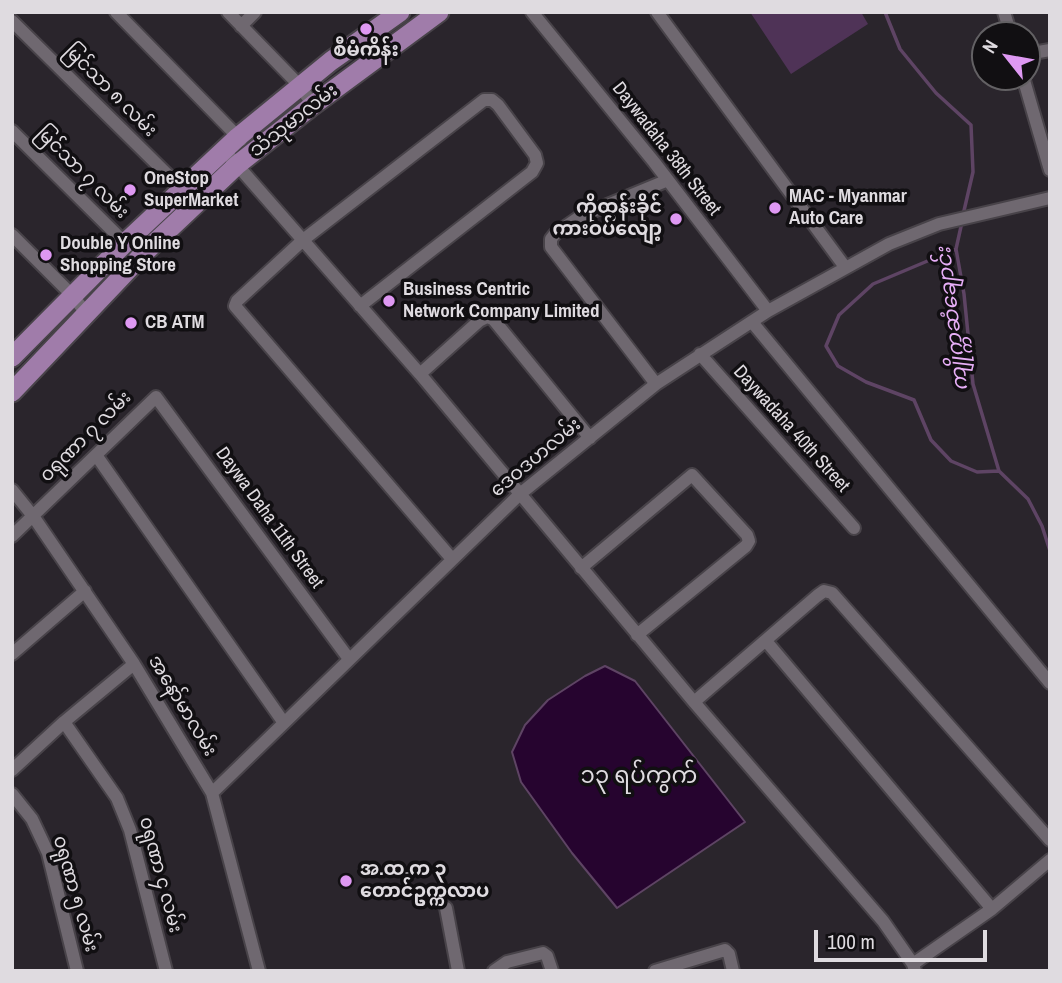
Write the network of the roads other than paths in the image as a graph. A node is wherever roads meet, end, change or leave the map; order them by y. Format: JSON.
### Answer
{"nodes":[{"id":1,"x":16,"y":12,"type":"edge"},
{"id":2,"x":116,"y":12,"type":"edge"},
{"id":3,"x":229,"y":12,"type":"edge"},
{"id":4,"x":255,"y":12,"type":"edge"},
{"id":5,"x":401,"y":12,"type":"edge"},
{"id":6,"x":439,"y":12,"type":"edge"},
{"id":7,"x":532,"y":12,"type":"edge"},
{"id":8,"x":657,"y":12,"type":"edge"},
{"id":9,"x":12,"y":19,"type":"edge"},
{"id":10,"x":241,"y":26,"type":"junction"},
{"id":11,"x":416,"y":29,"type":"junction"},
{"id":12,"x":300,"y":86,"type":"junction"},
{"id":13,"x":1027,"y":91,"type":"edge"},
{"id":14,"x":313,"y":105,"type":"junction"},
{"id":15,"x":12,"y":131,"type":"edge"},
{"id":16,"x":231,"y":144,"type":"junction"},
{"id":17,"x":245,"y":159,"type":"junction"},
{"id":18,"x":1050,"y":170,"type":"edge"},
{"id":19,"x":668,"y":180,"type":"junction"},
{"id":20,"x":181,"y":188,"type":"junction"},
{"id":21,"x":1050,"y":198,"type":"edge"},
{"id":22,"x":12,"y":235,"type":"edge"},
{"id":23,"x":303,"y":240,"type":"junction"},
{"id":24,"x":125,"y":243,"type":"junction"},
{"id":25,"x":845,"y":267,"type":"junction"},
{"id":26,"x":72,"y":295,"type":"junction"},
{"id":27,"x":360,"y":306,"type":"junction"},
{"id":28,"x":768,"y":312,"type":"junction"},
{"id":29,"x":86,"y":313,"type":"junction"},
{"id":30,"x":752,"y":322,"type":"junction"},
{"id":31,"x":13,"y":354,"type":"edge"},
{"id":32,"x":700,"y":355,"type":"junction"},
{"id":33,"x":420,"y":374,"type":"junction"},
{"id":34,"x":656,"y":384,"type":"junction"},
{"id":35,"x":12,"y":391,"type":"edge"},
{"id":36,"x":158,"y":399,"type":"joint"},
{"id":37,"x":590,"y":438,"type":"junction"},
{"id":38,"x":96,"y":455,"type":"junction"},
{"id":39,"x":12,"y":490,"type":"edge"},
{"id":40,"x":520,"y":494,"type":"junction"},
{"id":41,"x":33,"y":516,"type":"junction"},
{"id":42,"x":854,"y":528,"type":"dead end"},
{"id":43,"x":12,"y":536,"type":"edge"},
{"id":44,"x":452,"y":559,"type":"junction"},
{"id":45,"x":581,"y":568,"type":"junction"},
{"id":46,"x":85,"y":590,"type":"junction"},
{"id":47,"x":637,"y":635,"type":"junction"},
{"id":48,"x":766,"y":641,"type":"junction"},
{"id":49,"x":12,"y":653,"type":"edge"},
{"id":50,"x":349,"y":659,"type":"junction"},
{"id":51,"x":134,"y":664,"type":"junction"},
{"id":52,"x":1050,"y":683,"type":"edge"},
{"id":53,"x":694,"y":702,"type":"junction"},
{"id":54,"x":64,"y":722,"type":"junction"},
{"id":55,"x":284,"y":723,"type":"junction"},
{"id":56,"x":12,"y":770,"type":"edge"},
{"id":57,"x":212,"y":793,"type":"junction"},
{"id":58,"x":12,"y":794,"type":"edge"},
{"id":59,"x":1050,"y":840,"type":"edge"},
{"id":60,"x":1050,"y":860,"type":"edge"},
{"id":61,"x":446,"y":908,"type":"dead end"},
{"id":62,"x":992,"y":909,"type":"junction"},
{"id":63,"x":914,"y":967,"type":"edge"},
{"id":64,"x":77,"y":971,"type":"edge"},
{"id":65,"x":166,"y":971,"type":"edge"},
{"id":66,"x":259,"y":971,"type":"edge"},
{"id":67,"x":458,"y":971,"type":"edge"},
{"id":68,"x":494,"y":971,"type":"edge"},
{"id":69,"x":552,"y":971,"type":"edge"},
{"id":70,"x":655,"y":971,"type":"edge"},
{"id":71,"x":733,"y":971,"type":"edge"}],
"edges":[{"from":1,"to":9,"type":"street"},
{"from":2,"to":16,"type":"street"},
{"from":3,"to":10,"type":"street"},
{"from":4,"to":10,"type":"street"},
{"from":5,"to":11,"type":"street"},
{"from":5,"to":12,"type":"main road","name":"သံသုမာလမ်း"},
{"from":6,"to":11,"type":"main road","name":"သံသုမာလမ်း"},
{"from":7,"to":19,"type":"street","name":"Daywadaha 38th Street"},
{"from":8,"to":25,"type":"street"},
{"from":9,"to":20,"type":"street","name":"မြင်သာ ၈ လမ်း"},
{"from":10,"to":12,"type":"street"},
{"from":11,"to":14,"type":"main road","name":"သံသုမာလမ်း"},
{"from":12,"to":14,"type":"street"},
{"from":12,"to":16,"type":"main road","name":"သံသုမာလမ်း"},
{"from":13,"to":18,"type":"street"},
{"from":14,"to":17,"type":"main road","name":"သံသုမာလမ်း"},
{"from":15,"to":24,"type":"street","name":"မြင်သာ ၇ လမ်း"},
{"from":16,"to":17,"type":"street"},
{"from":16,"to":17,"type":"street"},
{"from":16,"to":20,"type":"main road","name":"သံသုမာလမ်း"},
{"from":17,"to":23,"type":"street"},
{"from":17,"to":29,"type":"main road","name":"သံသုမာလမ်း"},
{"from":19,"to":28,"type":"street","name":"Daywadaha 38th Street"},
{"from":19,"to":34,"type":"street"},
{"from":20,"to":24,"type":"main road","name":"သံသုမာလမ်း"},
{"from":21,"to":25,"type":"street","name":"ဒေဝဒဟလမ်း"},
{"from":22,"to":26,"type":"street"},
{"from":23,"to":27,"type":"street"},
{"from":23,"to":27,"type":"street"},
{"from":23,"to":44,"type":"street"},
{"from":24,"to":26,"type":"main road","name":"သံသုမာလမ်း"},
{"from":25,"to":28,"type":"street","name":"ဒေဝဒဟလမ်း"},
{"from":26,"to":29,"type":"street"},
{"from":26,"to":31,"type":"main road","name":"သံသုမာလမ်း"},
{"from":27,"to":33,"type":"street"},
{"from":28,"to":30,"type":"street","name":"ဒေဝဒဟလမ်း"},
{"from":29,"to":35,"type":"main road","name":"သံသုမာလမ်း"},
{"from":30,"to":32,"type":"street","name":"ဒေဝဒဟလမ်း"},
{"from":30,"to":52,"type":"street"},
{"from":32,"to":34,"type":"street","name":"ဒေဝဒဟလမ်း"},
{"from":32,"to":42,"type":"street","name":"Daywadaha 40th Street"},
{"from":33,"to":37,"type":"street"},
{"from":33,"to":40,"type":"street"},
{"from":34,"to":37,"type":"street","name":"ဒေဝဒဟလမ်း"},
{"from":36,"to":38,"type":"street","name":"၀ရုဏာ ၇ လမ်း"},
{"from":36,"to":50,"type":"street","name":"Daywa Daha 11th Street"},
{"from":37,"to":40,"type":"street","name":"ဒေဝဒဟလမ်း"},
{"from":38,"to":41,"type":"street","name":"၀ရုဏာ ၇ လမ်း"},
{"from":38,"to":55,"type":"street"},
{"from":39,"to":41,"type":"street","name":"အနော်မာလမ်း"},
{"from":40,"to":44,"type":"street","name":"ဒေဝဒဟလမ်း"},
{"from":40,"to":45,"type":"street"},
{"from":41,"to":43,"type":"street","name":"၀ရုဏာ ၇ လမ်း"},
{"from":41,"to":46,"type":"street","name":"အနော်မာလမ်း"},
{"from":44,"to":50,"type":"street","name":"ဒေဝဒဟလမ်း"},
{"from":45,"to":47,"type":"street"},
{"from":45,"to":47,"type":"street"},
{"from":46,"to":49,"type":"street"},
{"from":46,"to":51,"type":"street","name":"အနော်မာလမ်း"},
{"from":47,"to":53,"type":"street"},
{"from":48,"to":53,"type":"street"},
{"from":48,"to":59,"type":"street"},
{"from":48,"to":62,"type":"street"},
{"from":50,"to":55,"type":"street","name":"ဒေဝဒဟလမ်း"},
{"from":51,"to":54,"type":"street"},
{"from":51,"to":57,"type":"street","name":"အနော်မာလမ်း"},
{"from":53,"to":63,"type":"street"},
{"from":54,"to":56,"type":"street"},
{"from":54,"to":65,"type":"street","name":"၀ရုဏာ ၄ လမ်း"},
{"from":55,"to":57,"type":"street","name":"ဒေဝဒဟလမ်း"},
{"from":57,"to":66,"type":"street","name":"အနော်မာလမ်း"},
{"from":58,"to":64,"type":"street","name":"၀ရုဏာ ၅ လမ်း"},
{"from":60,"to":62,"type":"street"},
{"from":61,"to":67,"type":"street"},
{"from":62,"to":63,"type":"street"},
{"from":68,"to":69,"type":"street"},
{"from":70,"to":71,"type":"street"}]}
